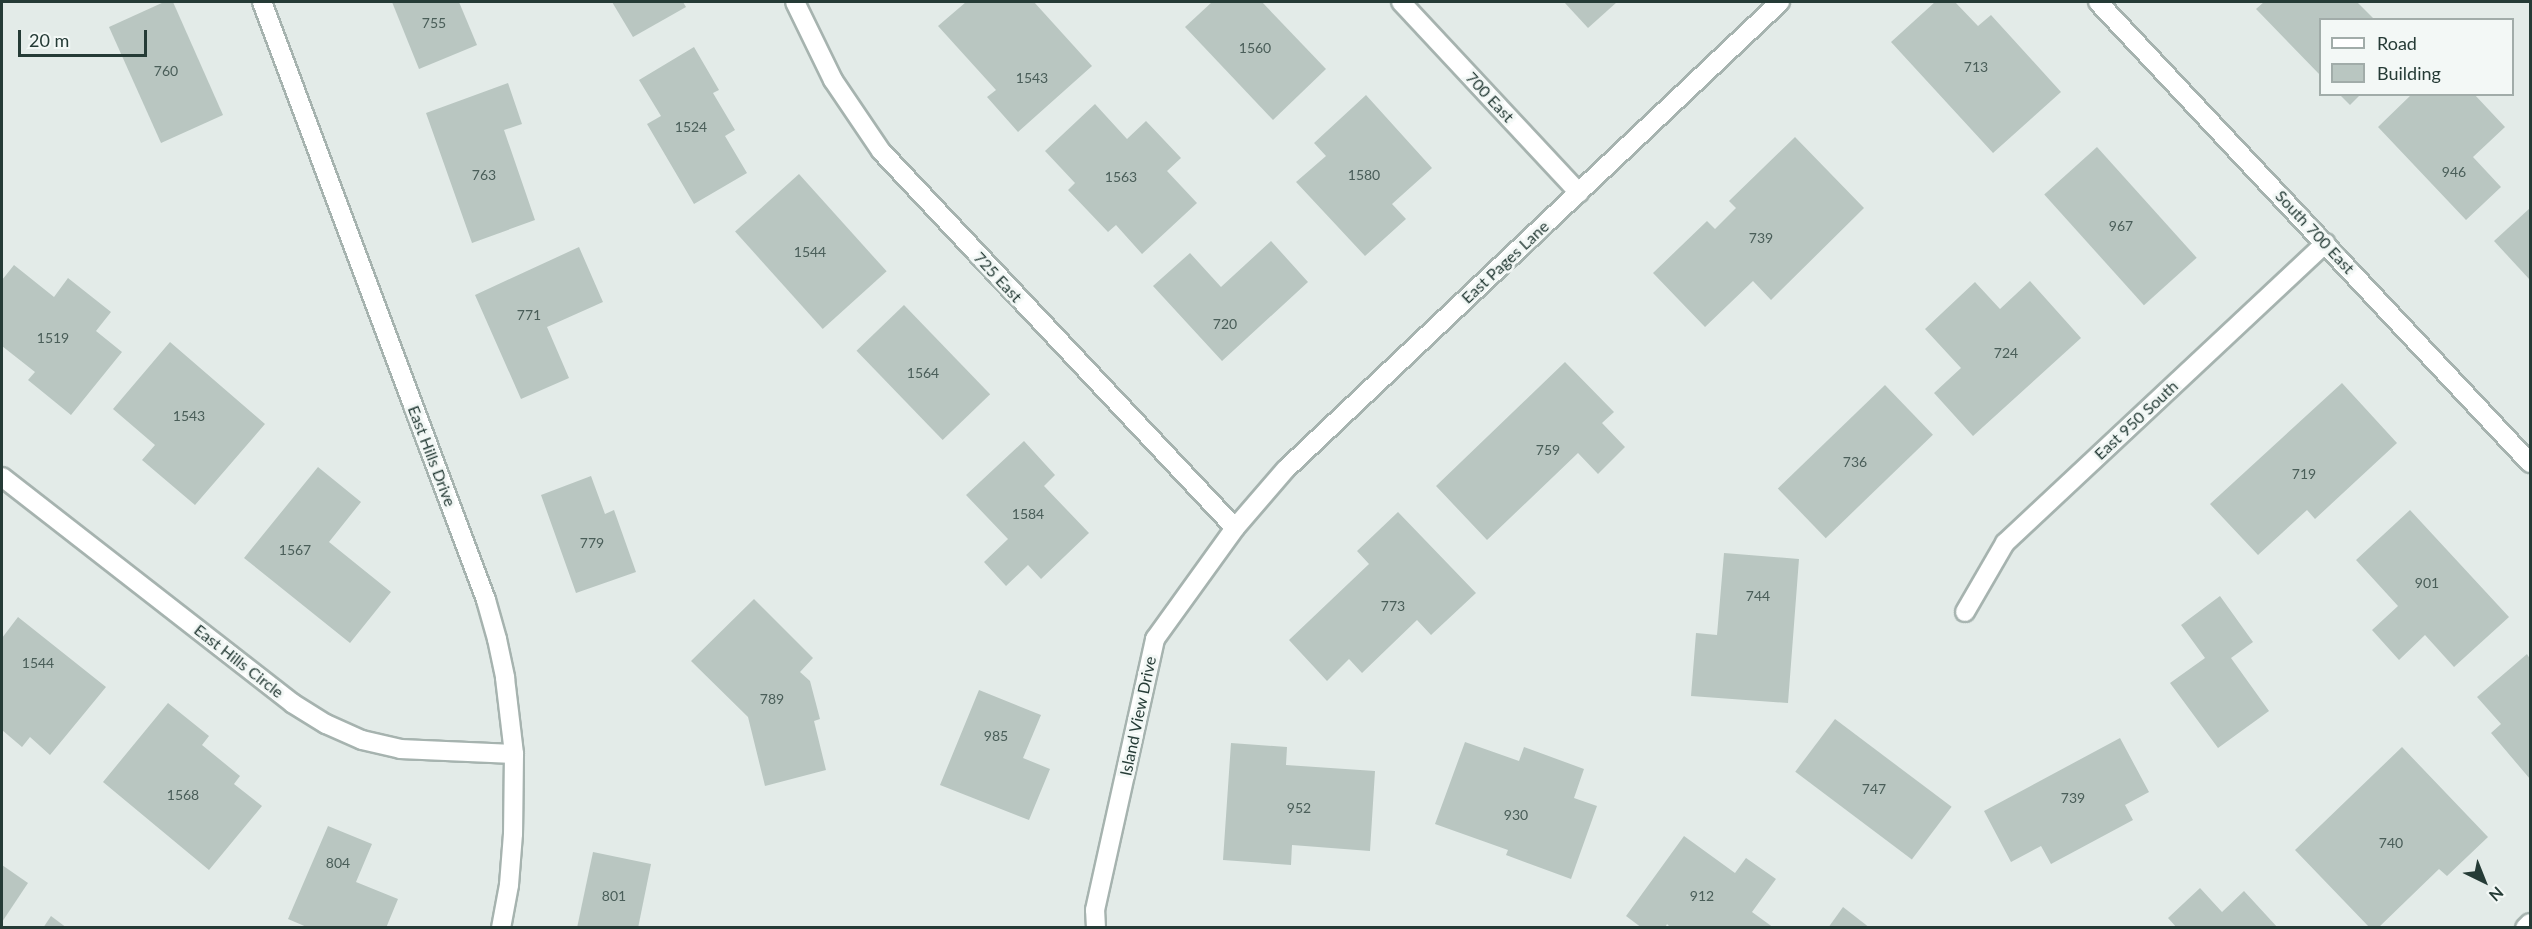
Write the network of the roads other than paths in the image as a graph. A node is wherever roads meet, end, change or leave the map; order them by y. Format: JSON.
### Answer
{"nodes":[{"id":1,"x":262,"y":2,"type":"edge"},
{"id":2,"x":795,"y":2,"type":"edge"},
{"id":3,"x":1401,"y":2,"type":"edge"},
{"id":4,"x":1780,"y":2,"type":"edge"},
{"id":5,"x":2098,"y":2,"type":"edge"},
{"id":6,"x":1580,"y":193,"type":"junction"},
{"id":7,"x":2325,"y":243,"type":"junction"},
{"id":8,"x":2530,"y":463,"type":"edge"},
{"id":9,"x":2,"y":477,"type":"edge"},
{"id":10,"x":1234,"y":528,"type":"junction"},
{"id":11,"x":1965,"y":612,"type":"dead end"},
{"id":12,"x":514,"y":754,"type":"junction"},
{"id":13,"x":2530,"y":923,"type":"edge"},
{"id":14,"x":501,"y":927,"type":"edge"},
{"id":15,"x":1096,"y":927,"type":"edge"},
{"id":16,"x":2525,"y":927,"type":"edge"}],
"edges":[{"from":1,"to":12,"type":"street","name":"East Hills Drive"},
{"from":2,"to":10,"type":"street","name":"725 East"},
{"from":3,"to":6,"type":"street","name":"700 East"},
{"from":4,"to":6,"type":"street","name":"East Pages Lane"},
{"from":5,"to":7,"type":"street","name":"South 700 East"},
{"from":6,"to":10,"type":"street","name":"East Pages Lane"},
{"from":7,"to":8,"type":"street","name":"South 700 East"},
{"from":7,"to":11,"type":"street","name":"East 950 South"},
{"from":9,"to":12,"type":"street","name":"East Hills Circle"},
{"from":10,"to":15,"type":"street","name":"Island View Drive"},
{"from":12,"to":14,"type":"street","name":"East Hills Drive"},
{"from":13,"to":16,"type":"street"}]}
